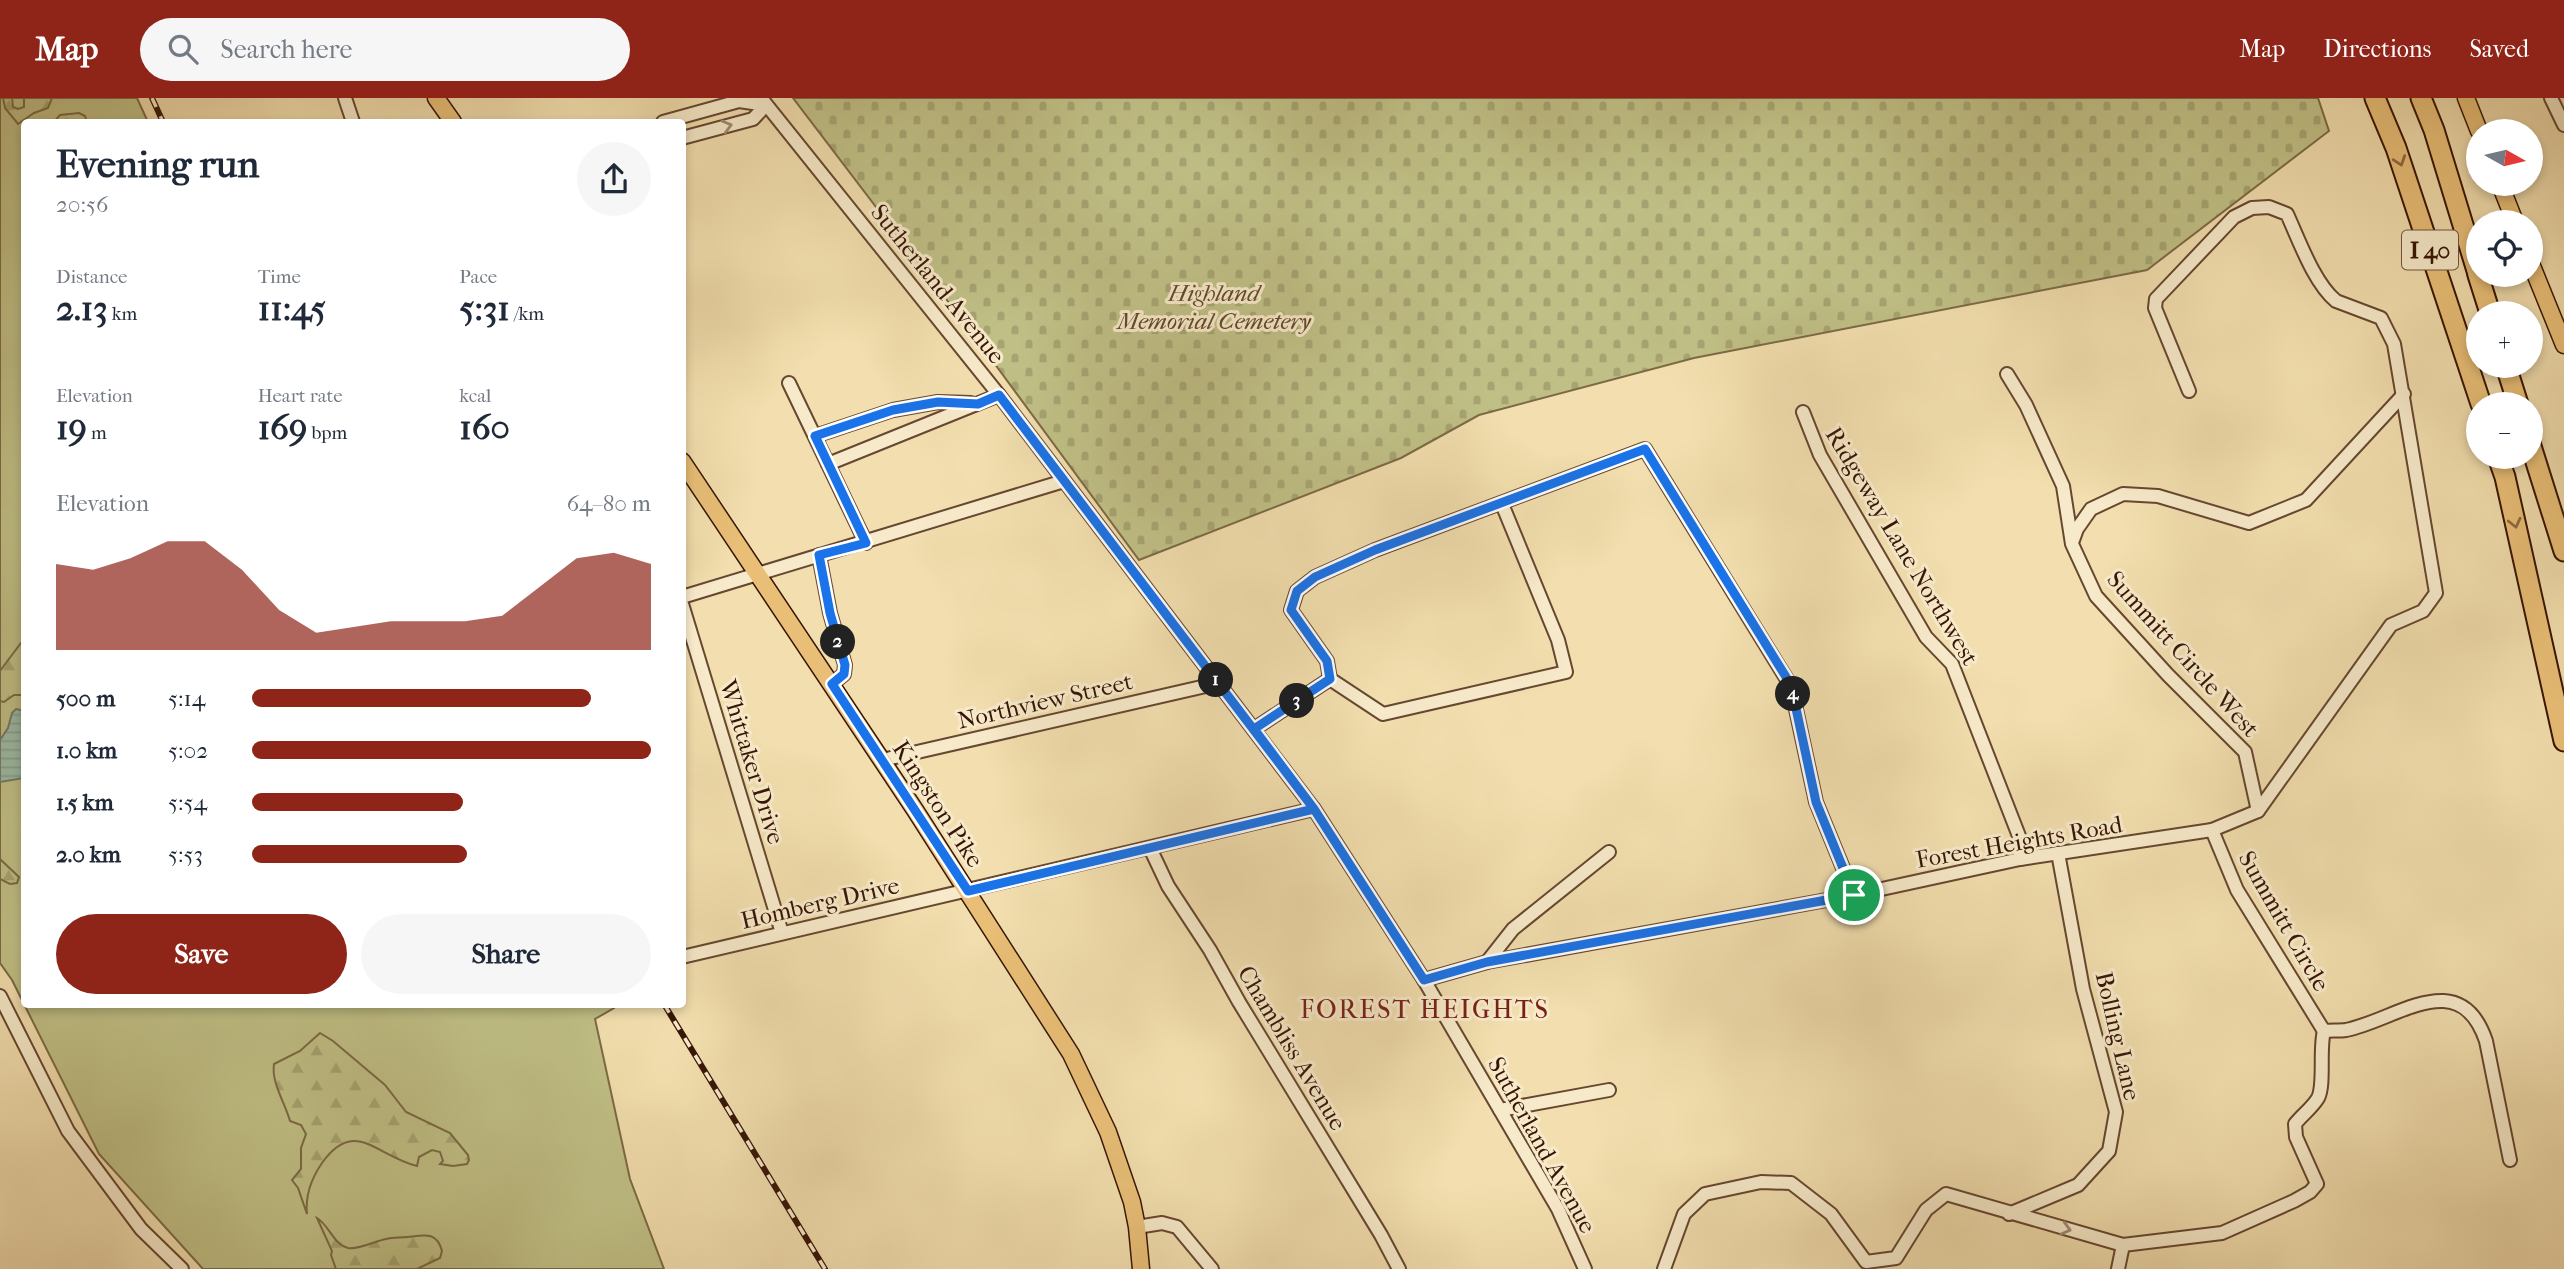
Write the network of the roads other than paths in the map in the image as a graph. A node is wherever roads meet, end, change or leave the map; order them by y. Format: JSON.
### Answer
{"nodes":[{"id":1,"x":345,"y":98,"type":"edge"},
{"id":2,"x":436,"y":98,"type":"edge"},
{"id":3,"x":2375,"y":98,"type":"edge"},
{"id":4,"x":2421,"y":98,"type":"edge"},
{"id":5,"x":2466,"y":98,"type":"edge"},
{"id":6,"x":2551,"y":98,"type":"edge"},
{"id":7,"x":764,"y":101,"type":"edge"},
{"id":8,"x":352,"y":119,"type":"edge"},
{"id":9,"x":451,"y":119,"type":"edge"},
{"id":10,"x":674,"y":119,"type":"edge"},
{"id":11,"x":2474,"y":119,"type":"edge"},
{"id":12,"x":2564,"y":125,"type":"edge"},
{"id":13,"x":686,"y":137,"type":"edge"},
{"id":14,"x":2466,"y":235,"type":"edge"},
{"id":15,"x":2541,"y":287,"type":"edge"},
{"id":16,"x":2564,"y":345,"type":"edge"},
{"id":17,"x":2007,"y":374,"type":"dead end"},
{"id":18,"x":789,"y":383,"type":"dead end"},
{"id":19,"x":2189,"y":391,"type":"dead end"},
{"id":20,"x":2477,"y":392,"type":"edge"},
{"id":21,"x":999,"y":395,"type":"junction"},
{"id":22,"x":2404,"y":397,"type":"junction"},
{"id":23,"x":978,"y":404,"type":"junction"},
{"id":24,"x":1803,"y":412,"type":"dead end"},
{"id":25,"x":815,"y":436,"type":"junction"},
{"id":26,"x":828,"y":464,"type":"junction"},
{"id":27,"x":686,"y":467,"type":"edge"},
{"id":28,"x":2501,"y":469,"type":"edge"},
{"id":29,"x":2538,"y":469,"type":"edge"},
{"id":30,"x":1064,"y":481,"type":"junction"},
{"id":31,"x":1502,"y":504,"type":"junction"},
{"id":32,"x":866,"y":543,"type":"junction"},
{"id":33,"x":2072,"y":544,"type":"junction"},
{"id":34,"x":2564,"y":551,"type":"edge"},
{"id":35,"x":819,"y":555,"type":"junction"},
{"id":36,"x":759,"y":573,"type":"junction"},
{"id":37,"x":686,"y":596,"type":"edge"},
{"id":38,"x":686,"y":617,"type":"edge"},
{"id":39,"x":1330,"y":679,"type":"junction"},
{"id":40,"x":1219,"y":683,"type":"junction"},
{"id":41,"x":832,"y":684,"type":"junction"},
{"id":42,"x":1254,"y":729,"type":"junction"},
{"id":43,"x":2564,"y":741,"type":"edge"},
{"id":44,"x":882,"y":760,"type":"junction"},
{"id":45,"x":1314,"y":809,"type":"junction"},
{"id":46,"x":2258,"y":811,"type":"junction"},
{"id":47,"x":2211,"y":830,"type":"junction"},
{"id":48,"x":1150,"y":848,"type":"junction"},
{"id":49,"x":1609,"y":852,"type":"dead end"},
{"id":50,"x":2058,"y":853,"type":"junction"},
{"id":51,"x":2020,"y":859,"type":"junction"},
{"id":52,"x":968,"y":891,"type":"junction"},
{"id":53,"x":1854,"y":895,"type":"junction"},
{"id":54,"x":782,"y":933,"type":"junction"},
{"id":55,"x":686,"y":956,"type":"edge"},
{"id":56,"x":1487,"y":962,"type":"junction"},
{"id":57,"x":1424,"y":980,"type":"junction"},
{"id":58,"x":0,"y":996,"type":"edge"},
{"id":59,"x":2324,"y":1031,"type":"junction"},
{"id":60,"x":1609,"y":1090,"type":"dead end"},
{"id":61,"x":1500,"y":1110,"type":"junction"},
{"id":62,"x":2510,"y":1160,"type":"dead end"},
{"id":63,"x":2009,"y":1214,"type":"junction"},
{"id":64,"x":1137,"y":1227,"type":"junction"},
{"id":65,"x":2123,"y":1245,"type":"junction"},
{"id":66,"x":182,"y":1269,"type":"edge"},
{"id":67,"x":1141,"y":1269,"type":"edge"},
{"id":68,"x":1212,"y":1269,"type":"edge"},
{"id":69,"x":1399,"y":1269,"type":"edge"},
{"id":70,"x":1586,"y":1269,"type":"edge"},
{"id":71,"x":1664,"y":1269,"type":"edge"},
{"id":72,"x":2118,"y":1269,"type":"edge"}],
"edges":[{"from":1,"to":8,"type":"street"},
{"from":2,"to":9,"type":"main road"},
{"from":3,"to":20,"type":"highway","number":"I 40","one_way":true},
{"from":4,"to":14,"type":"highway","number":"I 40"},
{"from":5,"to":11,"type":"main road"},
{"from":6,"to":12,"type":"street"},
{"from":7,"to":10,"type":"street"},
{"from":13,"to":7,"type":"street","one_way":true},
{"from":7,"to":21,"type":"street","name":"Sutherland Avenue"},
{"from":15,"to":16,"type":"main road"},
{"from":17,"to":33,"type":"street","name":"Summitt Circle West"},
{"from":18,"to":25,"type":"street"},
{"from":19,"to":22,"type":"street"},
{"from":21,"to":23,"type":"street"},
{"from":21,"to":30,"type":"street","name":"Sutherland Avenue"},
{"from":22,"to":33,"type":"street"},
{"from":22,"to":46,"type":"street"},
{"from":23,"to":25,"type":"street"},
{"from":23,"to":26,"type":"street"},
{"from":24,"to":51,"type":"street","name":"Ridgeway Lane Northwest"},
{"from":25,"to":26,"type":"street"},
{"from":26,"to":32,"type":"street"},
{"from":27,"to":36,"type":"main road","name":"Kingston Pike"},
{"from":28,"to":43,"type":"highway","one_way":true},
{"from":29,"to":34,"type":"highway"},
{"from":30,"to":32,"type":"street"},
{"from":30,"to":40,"type":"street","name":"Sutherland Avenue"},
{"from":31,"to":39,"type":"street"},
{"from":31,"to":39,"type":"street"},
{"from":31,"to":53,"type":"street"},
{"from":32,"to":35,"type":"street"},
{"from":33,"to":46,"type":"street","name":"Summitt Circle West"},
{"from":35,"to":36,"type":"street"},
{"from":35,"to":41,"type":"street"},
{"from":36,"to":37,"type":"street"},
{"from":36,"to":41,"type":"main road","name":"Kingston Pike"},
{"from":38,"to":54,"type":"street","name":"Whittaker Drive"},
{"from":39,"to":42,"type":"street"},
{"from":40,"to":42,"type":"street","name":"Sutherland Avenue"},
{"from":40,"to":44,"type":"street","name":"Northview Street"},
{"from":41,"to":44,"type":"main road","name":"Kingston Pike"},
{"from":42,"to":45,"type":"street","name":"Sutherland Avenue"},
{"from":44,"to":52,"type":"main road","name":"Kingston Pike"},
{"from":45,"to":48,"type":"street","name":"Homberg Drive"},
{"from":45,"to":57,"type":"street","name":"Sutherland Avenue"},
{"from":46,"to":47,"type":"street","name":"Forest Heights Road"},
{"from":47,"to":50,"type":"street","name":"Forest Heights Road"},
{"from":47,"to":59,"type":"street","name":"Summitt Circle"},
{"from":48,"to":52,"type":"street","name":"Homberg Drive"},
{"from":48,"to":69,"type":"street","name":"Chambliss Avenue"},
{"from":49,"to":56,"type":"street"},
{"from":50,"to":51,"type":"street","name":"Forest Heights Road"},
{"from":50,"to":63,"type":"street","name":"Bolling Lane"},
{"from":51,"to":53,"type":"street","name":"Forest Heights Road"},
{"from":52,"to":54,"type":"street","name":"Homberg Drive"},
{"from":52,"to":64,"type":"main road","name":"Kingston Pike"},
{"from":53,"to":56,"type":"street","name":"Forest Heights Road"},
{"from":54,"to":55,"type":"street","name":"Homberg Drive"},
{"from":56,"to":57,"type":"street","name":"Forest Heights Road"},
{"from":57,"to":61,"type":"street","name":"Sutherland Avenue"},
{"from":58,"to":66,"type":"street"},
{"from":59,"to":62,"type":"street"},
{"from":59,"to":65,"type":"street"},
{"from":60,"to":61,"type":"street"},
{"from":61,"to":70,"type":"street","name":"Sutherland Avenue"},
{"from":63,"to":65,"type":"street","one_way":true},
{"from":63,"to":71,"type":"street"},
{"from":64,"to":67,"type":"main road","name":"Kingston Pike"},
{"from":64,"to":68,"type":"street"},
{"from":65,"to":72,"type":"street"}]}
